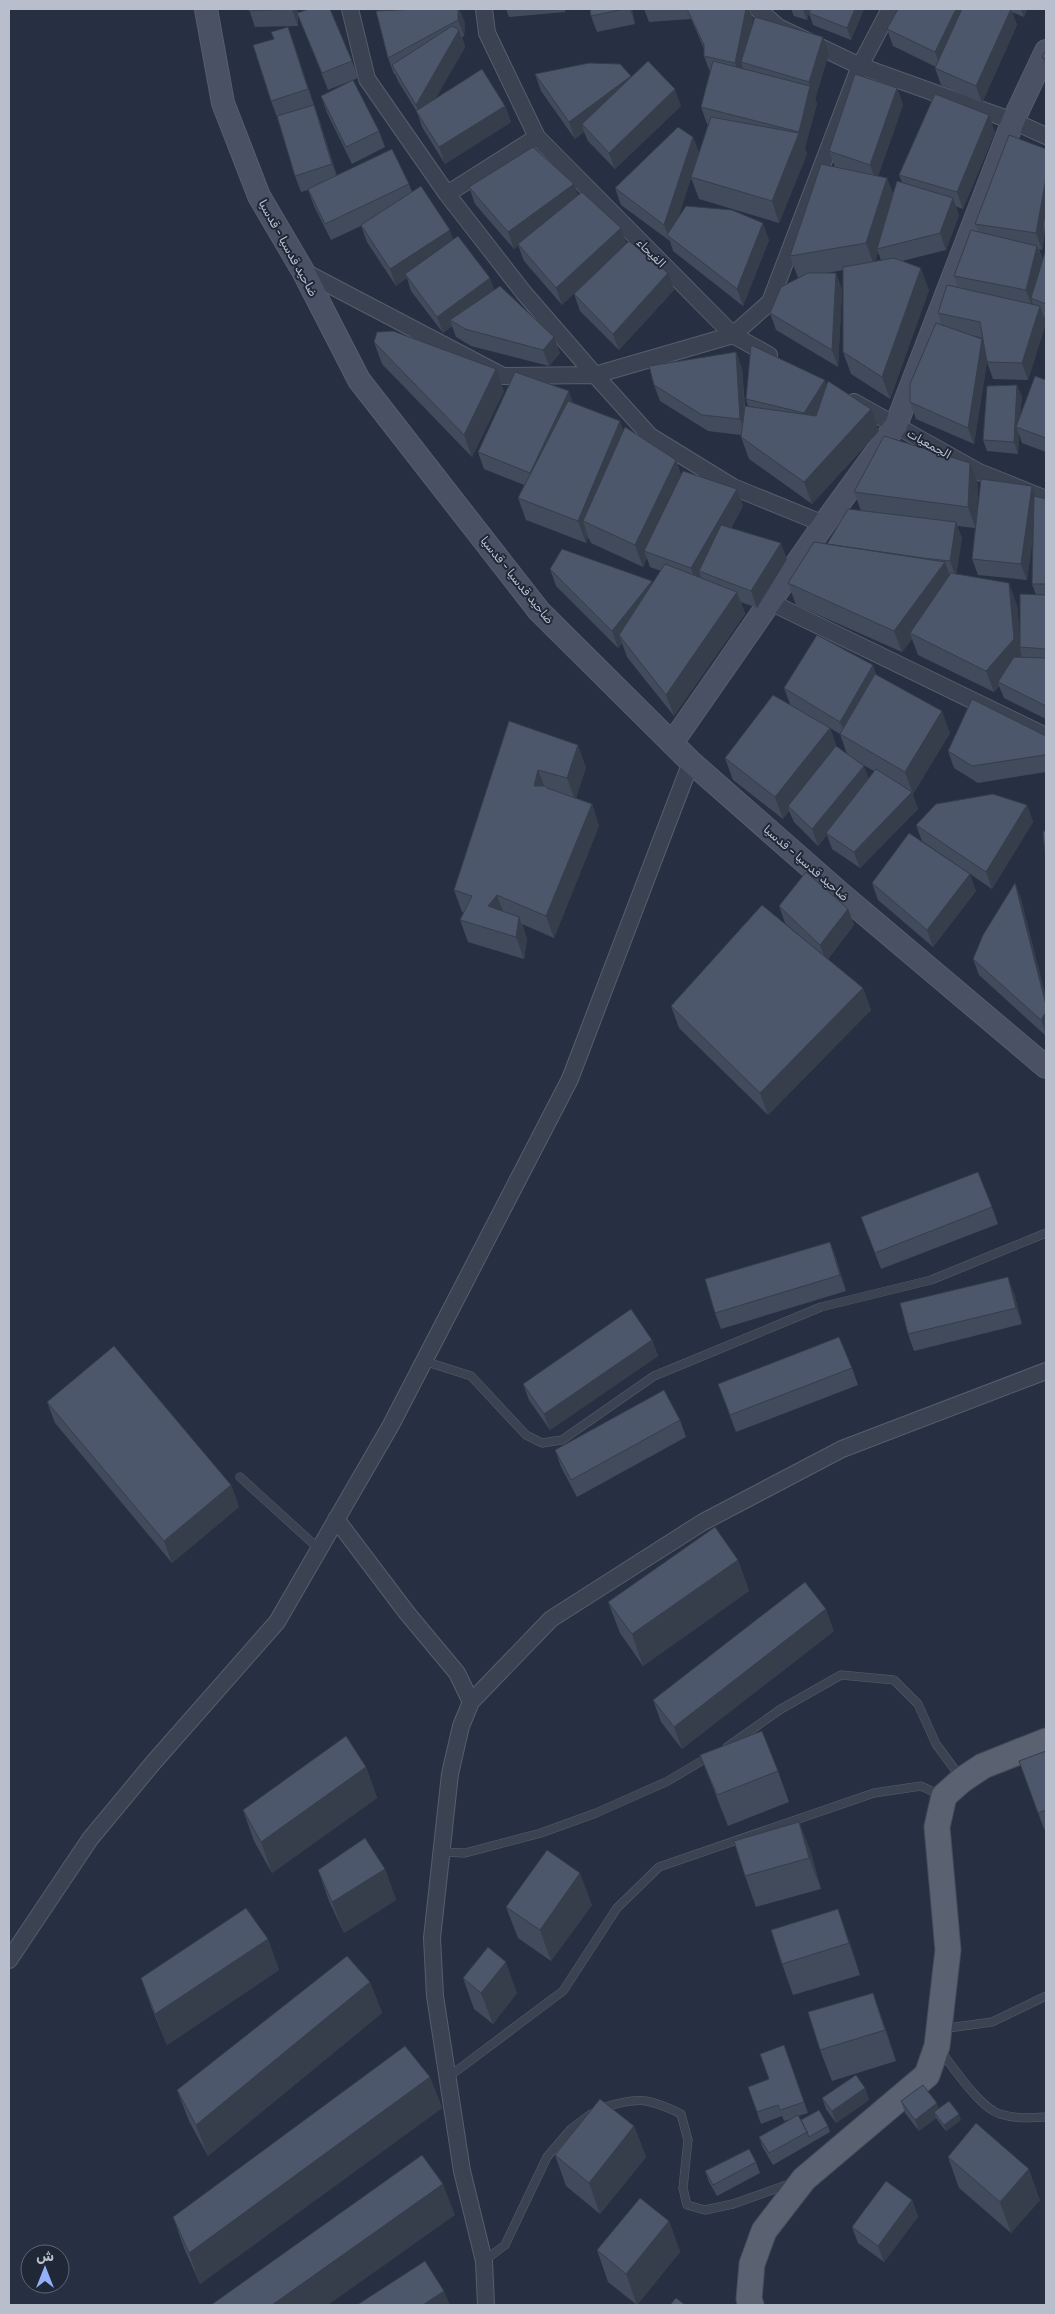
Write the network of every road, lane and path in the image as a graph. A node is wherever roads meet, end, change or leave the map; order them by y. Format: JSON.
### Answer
{"nodes":[{"id":1,"x":206,"y":9,"type":"edge"},
{"id":2,"x":350,"y":9,"type":"edge"},
{"id":3,"x":484,"y":9,"type":"edge"},
{"id":4,"x":758,"y":9,"type":"edge"},
{"id":5,"x":890,"y":9,"type":"edge"},
{"id":6,"x":1046,"y":51,"type":"edge"},
{"id":7,"x":860,"y":66,"type":"junction"},
{"id":8,"x":1013,"y":121,"type":"junction"},
{"id":9,"x":1046,"y":136,"type":"edge"},
{"id":10,"x":536,"y":137,"type":"junction"},
{"id":11,"x":447,"y":194,"type":"junction"},
{"id":12,"x":303,"y":271,"type":"junction"},
{"id":13,"x":732,"y":335,"type":"junction"},
{"id":14,"x":784,"y":364,"type":"edge"},
{"id":15,"x":595,"y":375,"type":"junction"},
{"id":16,"x":836,"y":392,"type":"edge"},
{"id":17,"x":896,"y":425,"type":"junction"},
{"id":18,"x":1046,"y":499,"type":"edge"},
{"id":19,"x":824,"y":524,"type":"junction"},
{"id":20,"x":770,"y":602,"type":"junction"},
{"id":21,"x":1046,"y":736,"type":"edge"},
{"id":22,"x":672,"y":744,"type":"junction"},
{"id":23,"x":691,"y":762,"type":"junction"},
{"id":24,"x":1046,"y":1067,"type":"edge"},
{"id":25,"x":1046,"y":1233,"type":"edge"},
{"id":26,"x":424,"y":1361,"type":"junction"},
{"id":27,"x":1046,"y":1371,"type":"edge"},
{"id":28,"x":240,"y":1477,"type":"dead end"},
{"id":29,"x":336,"y":1519,"type":"junction"},
{"id":30,"x":320,"y":1549,"type":"junction"},
{"id":31,"x":471,"y":1702,"type":"junction"},
{"id":32,"x":1046,"y":1741,"type":"edge"},
{"id":33,"x":723,"y":1749,"type":"edge"},
{"id":34,"x":715,"y":1754,"type":"edge"},
{"id":35,"x":962,"y":1780,"type":"junction"},
{"id":36,"x":944,"y":1796,"type":"junction"},
{"id":37,"x":440,"y":1852,"type":"junction"},
{"id":38,"x":9,"y":1960,"type":"edge"},
{"id":39,"x":1046,"y":1996,"type":"edge"},
{"id":40,"x":938,"y":2038,"type":"junction"},
{"id":41,"x":447,"y":2078,"type":"junction"},
{"id":42,"x":1046,"y":2117,"type":"edge"},
{"id":43,"x":804,"y":2179,"type":"junction"},
{"id":44,"x":484,"y":2261,"type":"junction"},
{"id":45,"x":486,"y":2305,"type":"edge"},
{"id":46,"x":751,"y":2305,"type":"edge"}],
"edges":[{"from":1,"to":12,"type":"main road","name":"ضاحيد قدسيا - قدسيا"},
{"from":2,"to":11,"type":"street"},
{"from":3,"to":10,"type":"street","name":"الفيحاء"},
{"from":4,"to":7,"type":"street"},
{"from":5,"to":7,"type":"street"},
{"from":6,"to":8,"type":"main road","name":"الجمعيات"},
{"from":7,"to":8,"type":"street"},
{"from":7,"to":13,"type":"street"},
{"from":8,"to":9,"type":"street"},
{"from":8,"to":17,"type":"main road","name":"الجمعيات"},
{"from":10,"to":11,"type":"street"},
{"from":10,"to":13,"type":"street","name":"الفيحاء"},
{"from":11,"to":15,"type":"street"},
{"from":12,"to":15,"type":"street"},
{"from":12,"to":22,"type":"main road","name":"ضاحيد قدسيا - قدسيا"},
{"from":13,"to":14,"type":"street","name":"الفيحاء"},
{"from":13,"to":15,"type":"street"},
{"from":15,"to":19,"type":"street"},
{"from":16,"to":17,"type":"street"},
{"from":17,"to":18,"type":"street","name":"الجمعيات"},
{"from":17,"to":19,"type":"main road"},
{"from":19,"to":20,"type":"main road"},
{"from":20,"to":21,"type":"street"},
{"from":20,"to":22,"type":"main road"},
{"from":22,"to":23,"type":"main road","name":"ضاحيد قدسيا - قدسيا"},
{"from":23,"to":24,"type":"main road","name":"ضاحيد قدسيا - قدسيا"},
{"from":23,"to":26,"type":"street"},
{"from":25,"to":26,"type":"lane"},
{"from":26,"to":29,"type":"street"},
{"from":27,"to":31,"type":"street"},
{"from":28,"to":30,"type":"lane"},
{"from":29,"to":30,"type":"street"},
{"from":29,"to":31,"type":"street"},
{"from":30,"to":38,"type":"street"},
{"from":31,"to":37,"type":"street"},
{"from":32,"to":35,"type":"main road"},
{"from":33,"to":35,"type":"lane"},
{"from":34,"to":37,"type":"lane"},
{"from":35,"to":36,"type":"main road"},
{"from":36,"to":40,"type":"main road"},
{"from":36,"to":41,"type":"lane"},
{"from":37,"to":41,"type":"street"},
{"from":39,"to":40,"type":"lane"},
{"from":40,"to":42,"type":"lane"},
{"from":40,"to":43,"type":"main road"},
{"from":41,"to":44,"type":"street"},
{"from":43,"to":44,"type":"lane"},
{"from":43,"to":46,"type":"main road"},
{"from":44,"to":45,"type":"street"}]}
